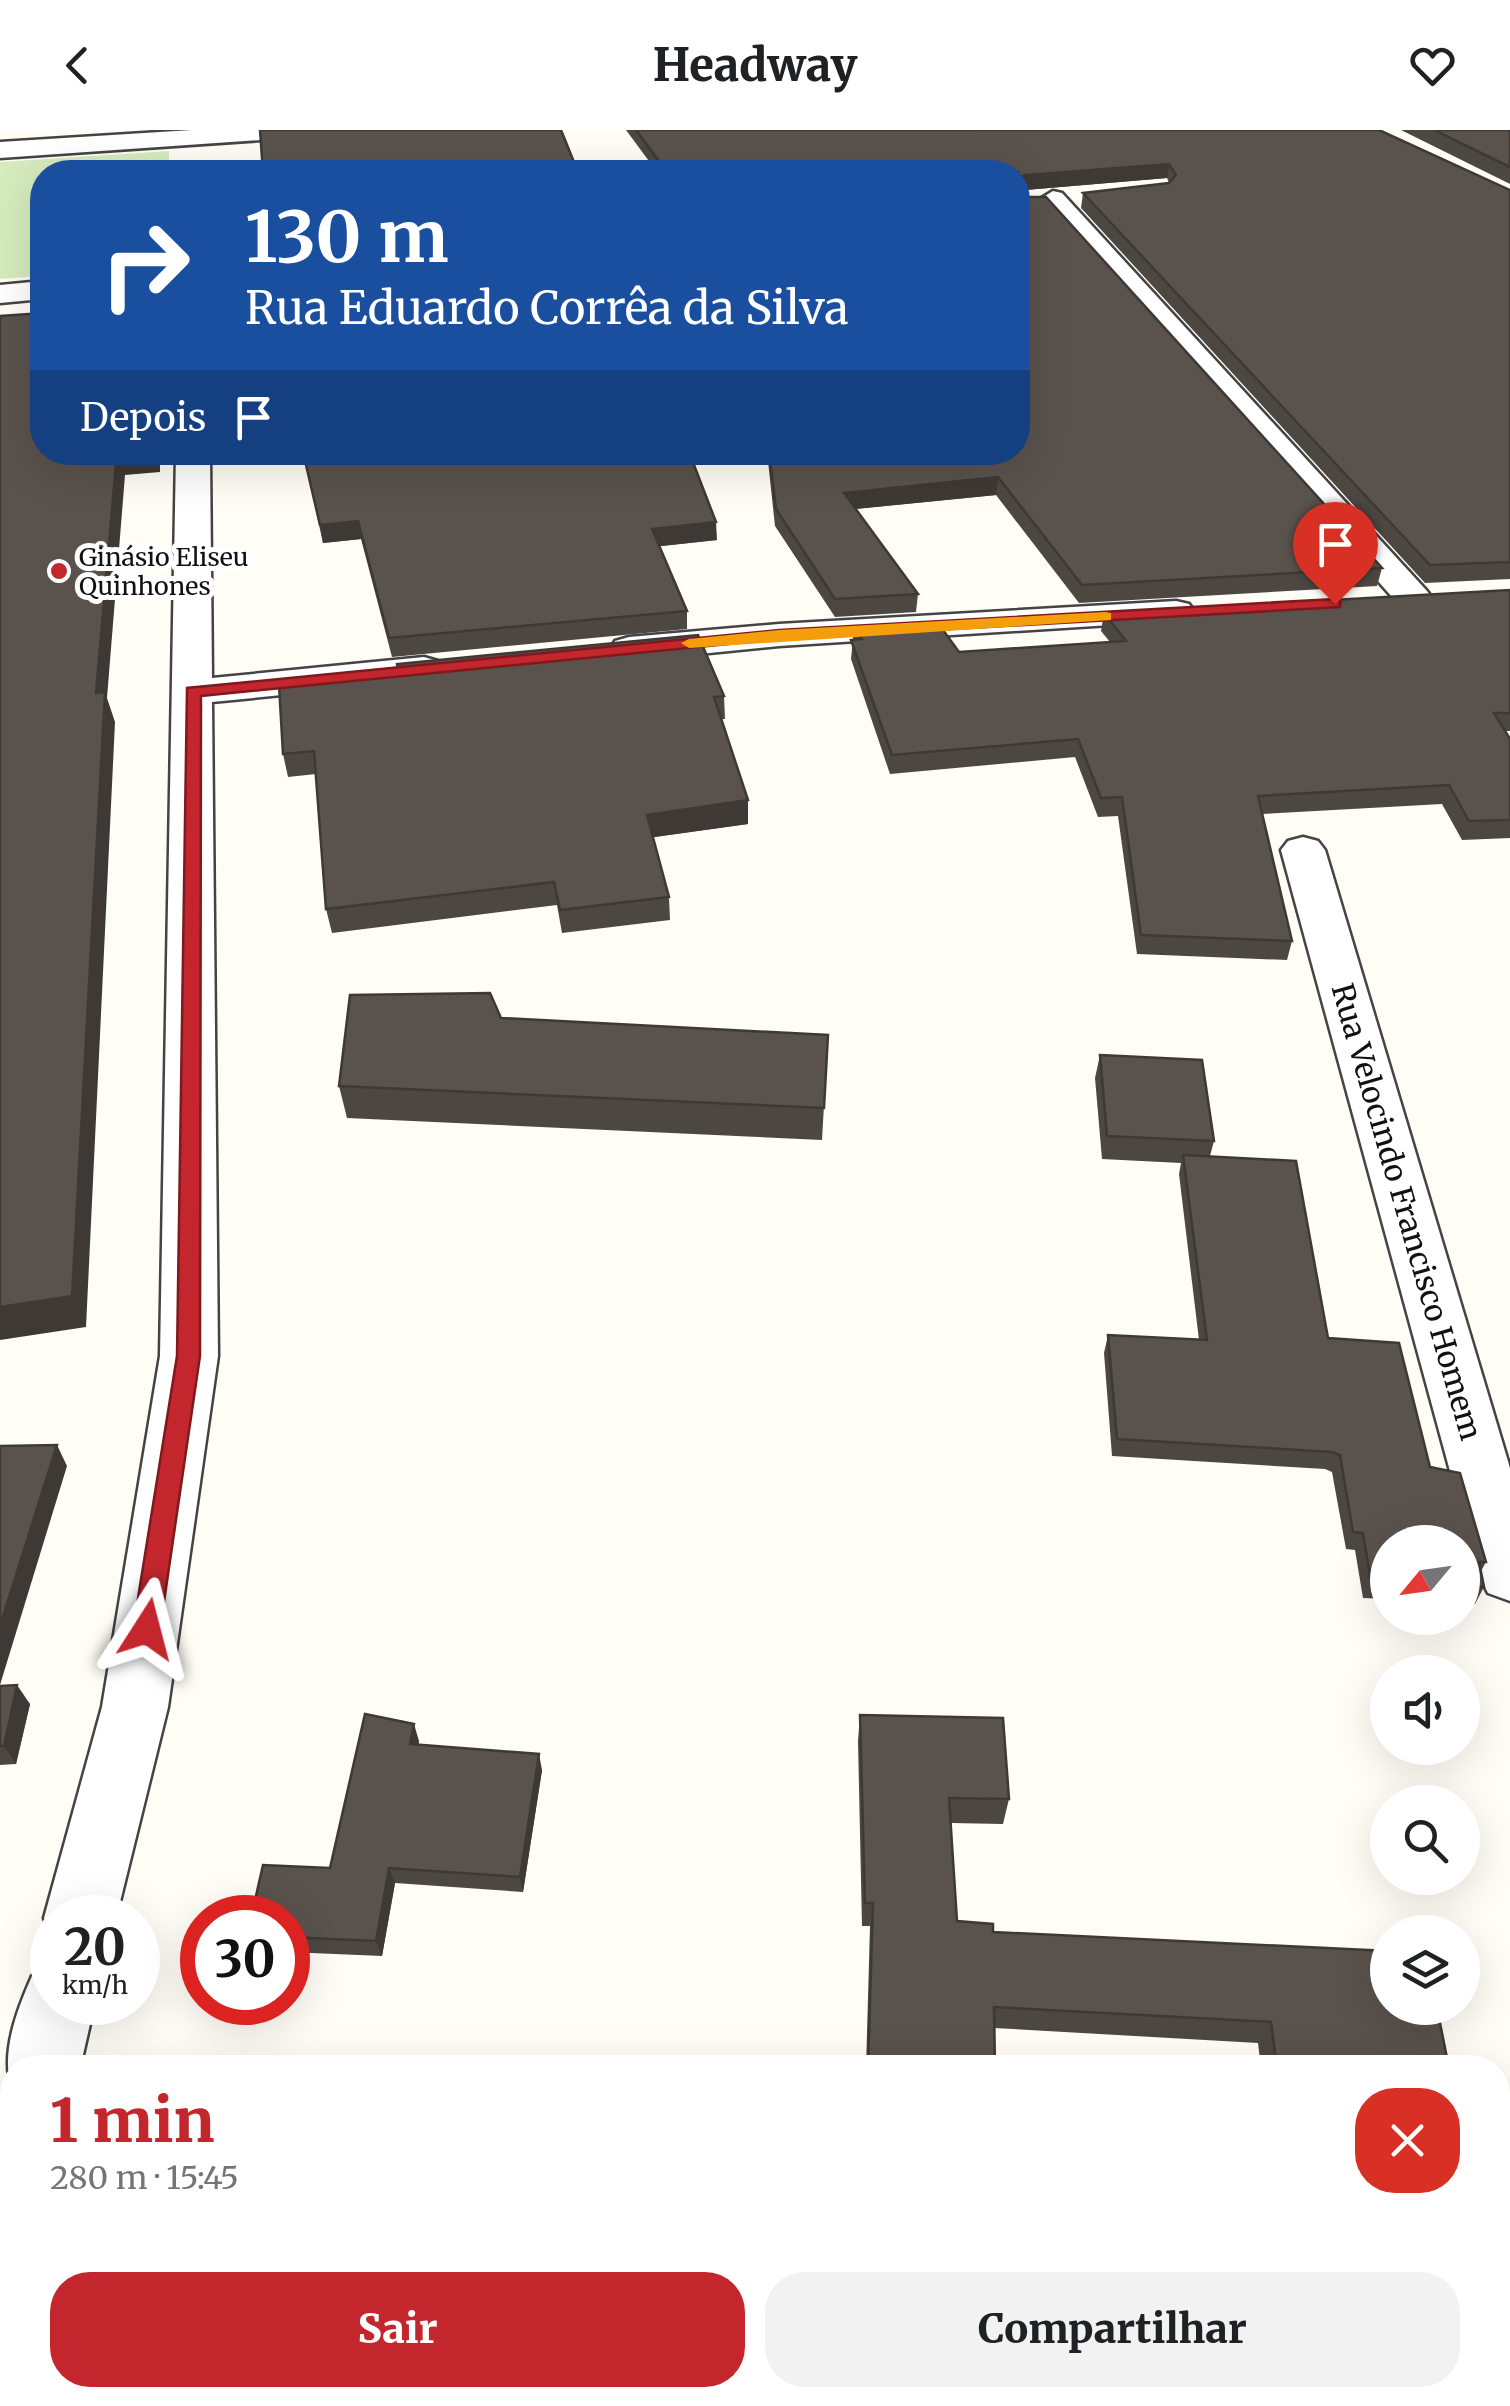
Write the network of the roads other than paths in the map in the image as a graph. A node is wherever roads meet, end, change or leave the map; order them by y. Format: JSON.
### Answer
{"nodes":[{"id":1,"x":305,"y":130,"type":"edge"},
{"id":2,"x":195,"y":141,"type":"edge"},
{"id":3,"x":0,"y":150,"type":"edge"},
{"id":4,"x":1088,"y":196,"type":"edge"},
{"id":5,"x":30,"y":291,"type":"edge"},
{"id":6,"x":0,"y":294,"type":"edge"},
{"id":7,"x":193,"y":465,"type":"edge"},
{"id":8,"x":1452,"y":597,"type":"edge"},
{"id":9,"x":1414,"y":599,"type":"junction"},
{"id":10,"x":1374,"y":601,"type":"edge"},
{"id":11,"x":1216,"y":610,"type":"edge"},
{"id":12,"x":584,"y":654,"type":"edge"},
{"id":13,"x":466,"y":665,"type":"edge"},
{"id":14,"x":193,"y":692,"type":"junction"},
{"id":15,"x":1303,"y":850,"type":"dead end"},
{"id":16,"x":1510,"y":1574,"type":"edge"},
{"id":17,"x":86,"y":1895,"type":"edge"},
{"id":18,"x":52,"y":2025,"type":"edge"},
{"id":19,"x":45,"y":2055,"type":"edge"}],
"edges":[{"from":1,"to":2,"type":"street"},
{"from":2,"to":3,"type":"street"},
{"from":4,"to":9,"type":"street"},
{"from":5,"to":6,"type":"street"},
{"from":7,"to":14,"type":"street"},
{"from":8,"to":9,"type":"street"},
{"from":9,"to":10,"type":"street"},
{"from":11,"to":12,"type":"street"},
{"from":13,"to":14,"type":"street"},
{"from":14,"to":17,"type":"street"},
{"from":15,"to":16,"type":"street","name":"Rua Velocindo Francisco Homem"},
{"from":18,"to":19,"type":"street"}]}
